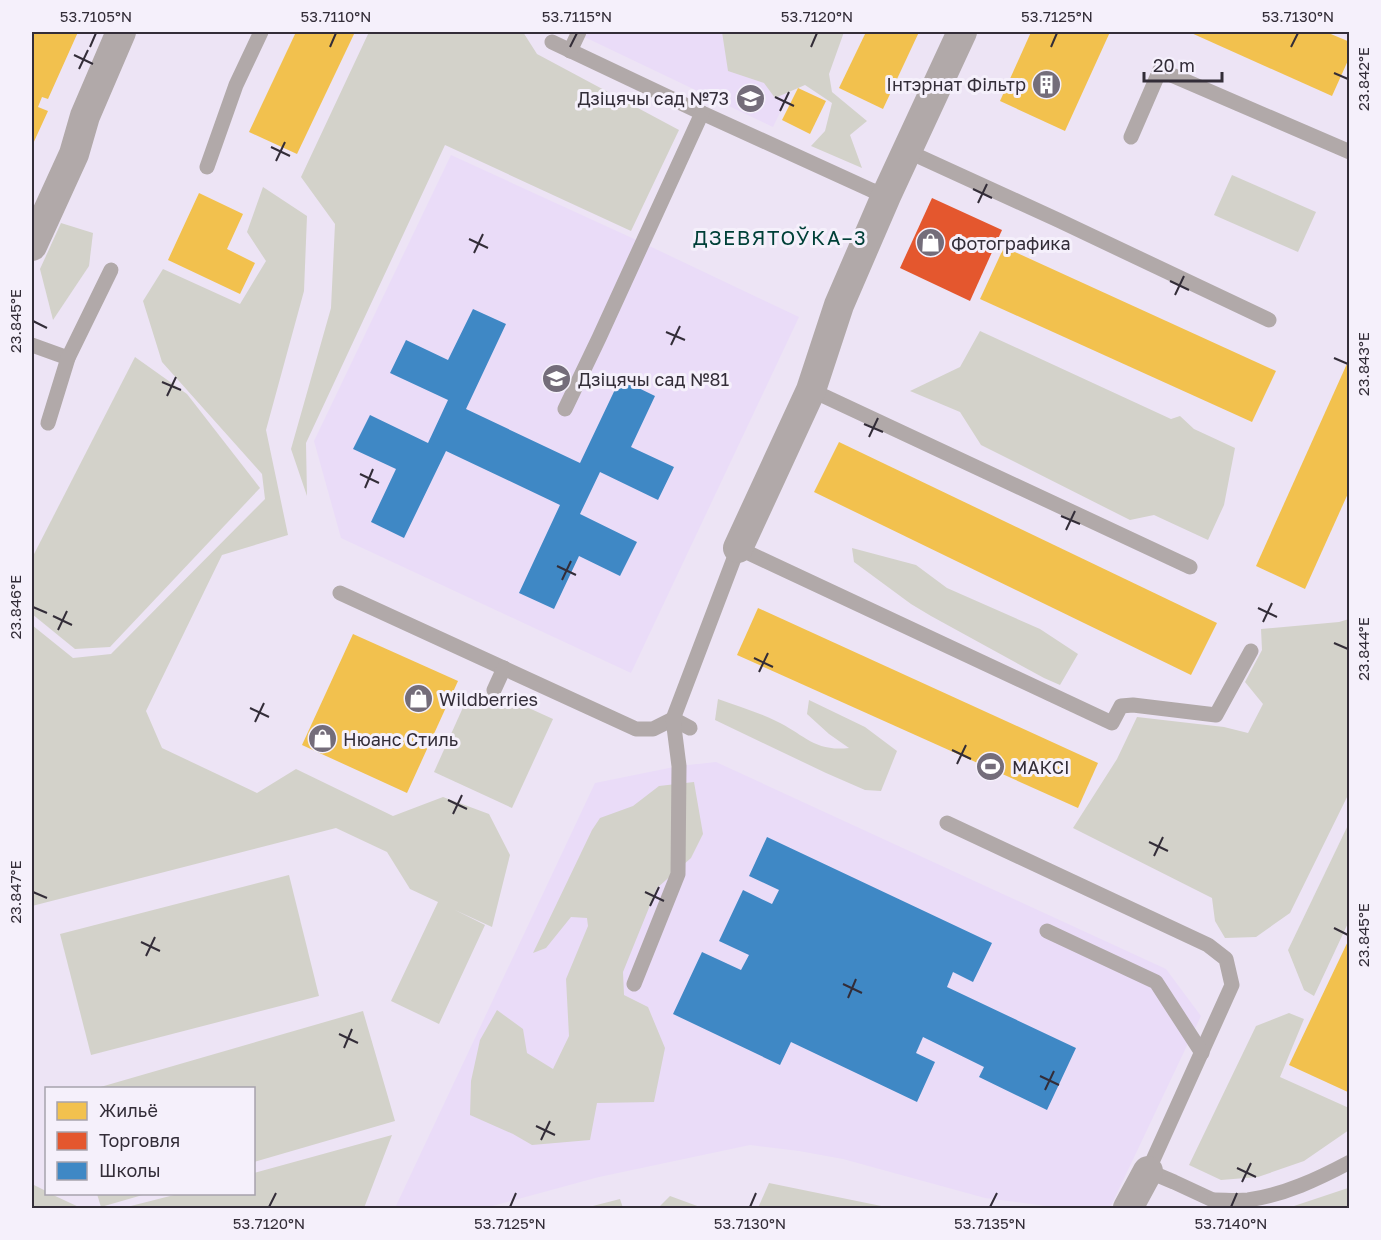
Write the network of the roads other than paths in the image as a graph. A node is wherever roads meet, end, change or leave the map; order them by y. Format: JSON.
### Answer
{"nodes":[{"id":1,"x":121,"y":32,"type":"edge"},
{"id":2,"x":261,"y":32,"type":"edge"},
{"id":3,"x":579,"y":32,"type":"edge"},
{"id":4,"x":962,"y":32,"type":"edge"},
{"id":5,"x":552,"y":42,"type":"dead end"},
{"id":6,"x":570,"y":51,"type":"junction"},
{"id":7,"x":702,"y":113,"type":"junction"},
{"id":8,"x":1131,"y":137,"type":"dead end"},
{"id":9,"x":907,"y":151,"type":"junction"},
{"id":10,"x":1350,"y":152,"type":"edge"},
{"id":11,"x":207,"y":166,"type":"dead end"},
{"id":12,"x":886,"y":196,"type":"junction"},
{"id":13,"x":32,"y":246,"type":"edge"},
{"id":14,"x":111,"y":270,"type":"dead end"},
{"id":15,"x":1269,"y":320,"type":"dead end"},
{"id":16,"x":32,"y":345,"type":"edge"},
{"id":17,"x":69,"y":358,"type":"junction"},
{"id":18,"x":811,"y":390,"type":"junction"},
{"id":19,"x":565,"y":409,"type":"dead end"},
{"id":20,"x":48,"y":423,"type":"dead end"},
{"id":21,"x":738,"y":548,"type":"junction"},
{"id":22,"x":1190,"y":567,"type":"dead end"},
{"id":23,"x":340,"y":593,"type":"dead end"},
{"id":24,"x":1251,"y":651,"type":"dead end"},
{"id":25,"x":504,"y":668,"type":"junction"},
{"id":26,"x":494,"y":690,"type":"dead end"},
{"id":27,"x":673,"y":719,"type":"junction"},
{"id":28,"x":690,"y":728,"type":"dead end"},
{"id":29,"x":947,"y":823,"type":"dead end"},
{"id":30,"x":1047,"y":931,"type":"dead end"},
{"id":31,"x":634,"y":984,"type":"dead end"},
{"id":32,"x":1202,"y":1053,"type":"junction"},
{"id":33,"x":1350,"y":1162,"type":"edge"},
{"id":34,"x":1148,"y":1171,"type":"junction"},
{"id":35,"x":1212,"y":1200,"type":"junction"},
{"id":36,"x":1128,"y":1209,"type":"edge"},
{"id":37,"x":1230,"y":1209,"type":"edge"}],
"edges":[{"from":1,"to":13,"type":"street"},
{"from":2,"to":11,"type":"lane"},
{"from":3,"to":6,"type":"lane"},
{"from":4,"to":9,"type":"street"},
{"from":5,"to":6,"type":"lane"},
{"from":6,"to":7,"type":"lane"},
{"from":7,"to":12,"type":"lane"},
{"from":7,"to":19,"type":"lane"},
{"from":8,"to":10,"type":"lane"},
{"from":9,"to":12,"type":"street"},
{"from":9,"to":15,"type":"lane"},
{"from":12,"to":18,"type":"street"},
{"from":14,"to":17,"type":"lane"},
{"from":16,"to":17,"type":"lane"},
{"from":17,"to":20,"type":"lane"},
{"from":18,"to":21,"type":"street"},
{"from":18,"to":22,"type":"lane"},
{"from":21,"to":24,"type":"lane"},
{"from":21,"to":27,"type":"lane"},
{"from":23,"to":25,"type":"lane"},
{"from":25,"to":26,"type":"lane"},
{"from":25,"to":27,"type":"lane"},
{"from":27,"to":28,"type":"lane"},
{"from":27,"to":31,"type":"lane"},
{"from":29,"to":32,"type":"lane"},
{"from":30,"to":32,"type":"lane"},
{"from":32,"to":34,"type":"lane"},
{"from":33,"to":35,"type":"lane"},
{"from":34,"to":35,"type":"lane"},
{"from":34,"to":36,"type":"street"},
{"from":35,"to":37,"type":"lane"}]}
